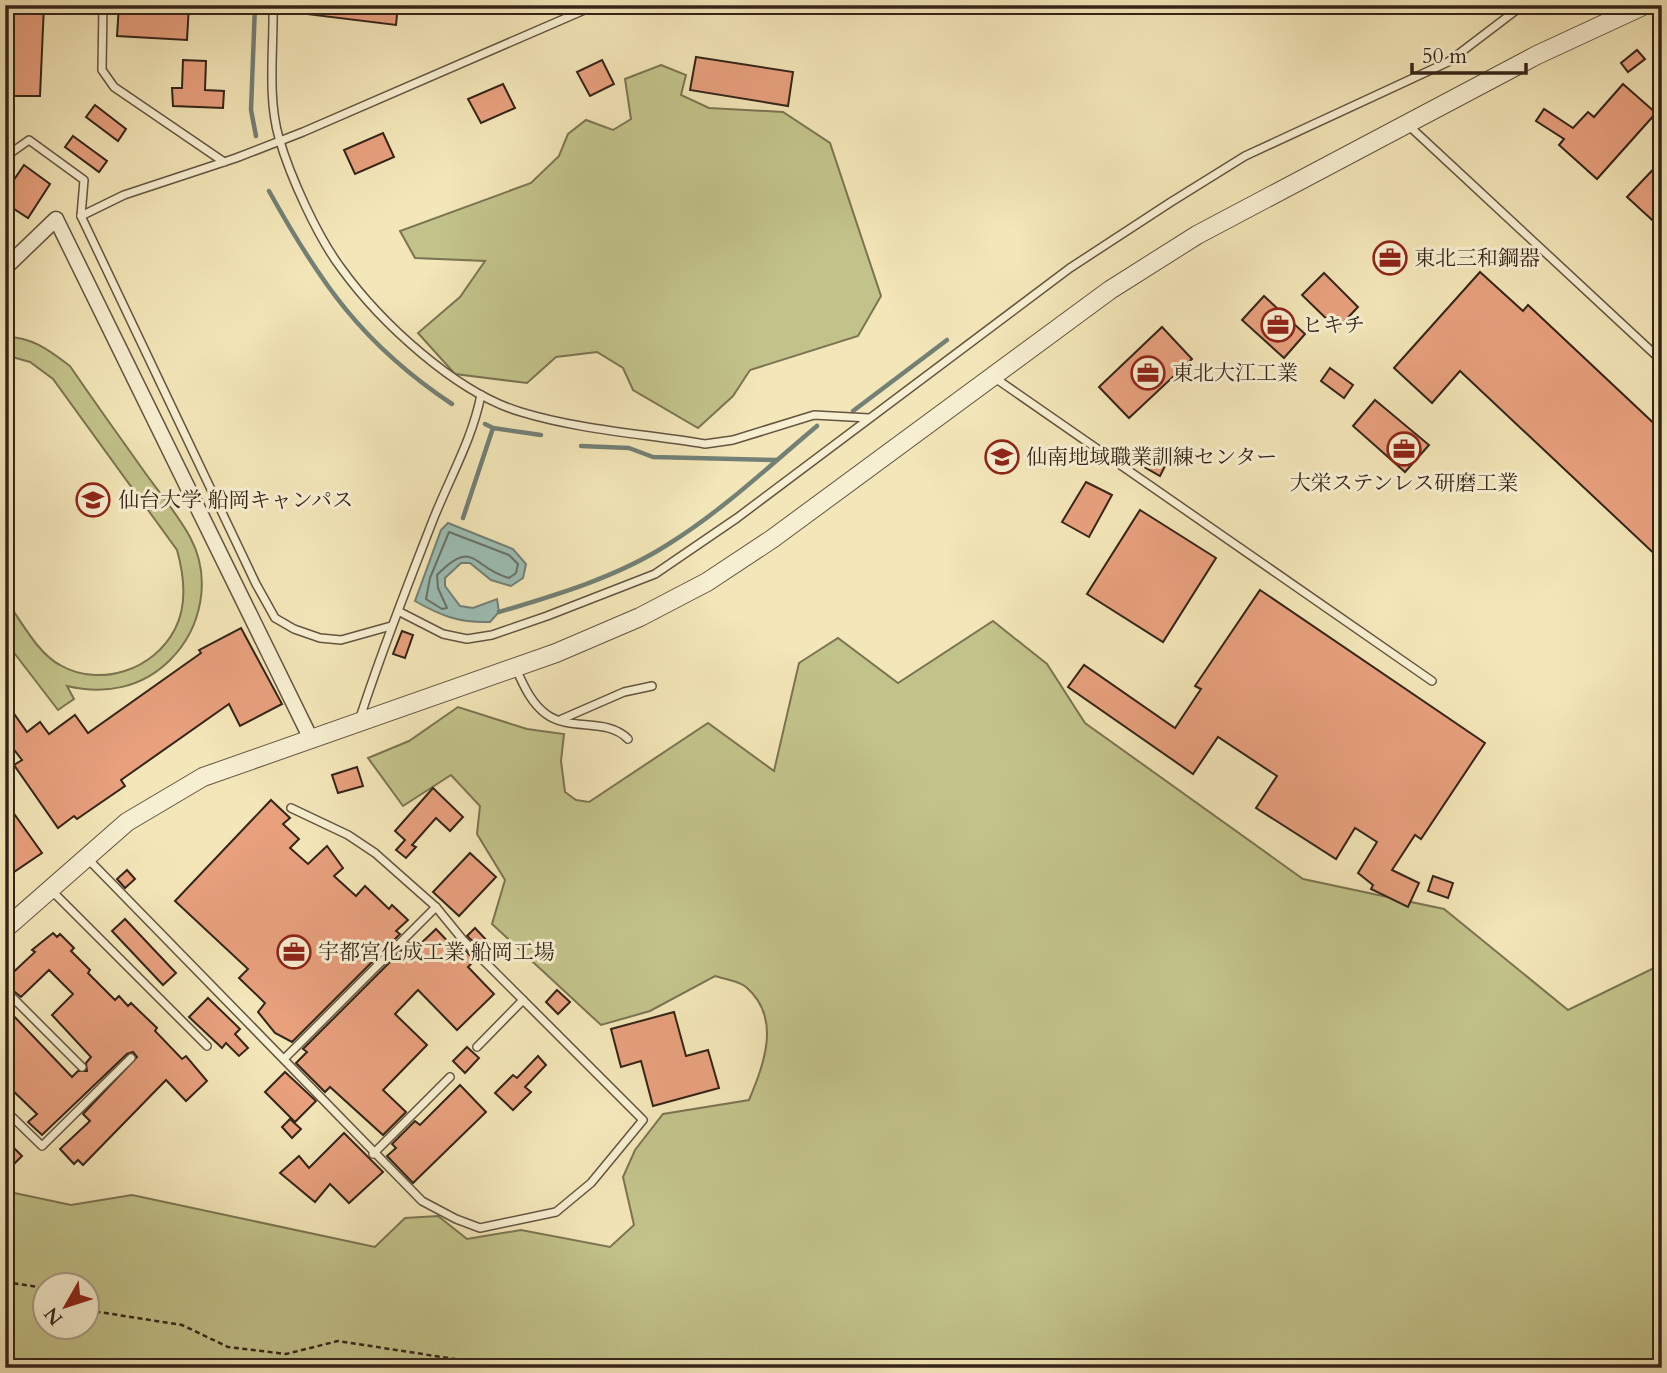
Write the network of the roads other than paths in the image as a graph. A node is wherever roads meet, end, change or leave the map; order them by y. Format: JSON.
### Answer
{"nodes":[{"id":1,"x":103,"y":5,"type":"edge"},
{"id":2,"x":273,"y":5,"type":"edge"},
{"id":3,"x":596,"y":5,"type":"edge"},
{"id":4,"x":1523,"y":5,"type":"edge"},
{"id":5,"x":1645,"y":5,"type":"edge"},
{"id":6,"x":1407,"y":123,"type":"junction"},
{"id":7,"x":279,"y":139,"type":"junction"},
{"id":8,"x":5,"y":157,"type":"edge"},
{"id":9,"x":224,"y":162,"type":"junction"},
{"id":10,"x":81,"y":216,"type":"junction"},
{"id":11,"x":5,"y":268,"type":"edge"},
{"id":12,"x":1662,"y":361,"type":"edge"},
{"id":13,"x":995,"y":378,"type":"junction"},
{"id":14,"x":481,"y":395,"type":"junction"},
{"id":15,"x":870,"y":418,"type":"junction"},
{"id":16,"x":400,"y":612,"type":"junction"},
{"id":17,"x":391,"y":626,"type":"junction"},
{"id":18,"x":514,"y":668,"type":"junction"},
{"id":19,"x":1432,"y":681,"type":"dead end"},
{"id":20,"x":652,"y":686,"type":"dead end"},
{"id":21,"x":561,"y":719,"type":"junction"},
{"id":22,"x":359,"y":721,"type":"junction"},
{"id":23,"x":311,"y":739,"type":"junction"},
{"id":24,"x":628,"y":739,"type":"dead end"},
{"id":25,"x":291,"y":808,"type":"dead end"},
{"id":26,"x":86,"y":858,"type":"junction"},
{"id":27,"x":51,"y":890,"type":"junction"},
{"id":28,"x":436,"y":906,"type":"junction"},
{"id":29,"x":5,"y":929,"type":"edge"},
{"id":30,"x":5,"y":990,"type":"edge"},
{"id":31,"x":523,"y":1000,"type":"junction"},
{"id":32,"x":207,"y":1046,"type":"dead end"},
{"id":33,"x":477,"y":1047,"type":"dead end"},
{"id":34,"x":131,"y":1058,"type":"dead end"},
{"id":35,"x":285,"y":1058,"type":"junction"},
{"id":36,"x":82,"y":1067,"type":"dead end"},
{"id":37,"x":450,"y":1077,"type":"dead end"},
{"id":38,"x":5,"y":1110,"type":"edge"},
{"id":39,"x":373,"y":1154,"type":"junction"}],
"edges":[{"from":1,"to":9,"type":"lane"},
{"from":2,"to":7,"type":"lane"},
{"from":3,"to":7,"type":"lane"},
{"from":4,"to":15,"type":"lane"},
{"from":5,"to":6,"type":"street"},
{"from":6,"to":12,"type":"lane"},
{"from":6,"to":13,"type":"street"},
{"from":7,"to":9,"type":"lane"},
{"from":7,"to":14,"type":"lane"},
{"from":8,"to":10,"type":"lane"},
{"from":9,"to":10,"type":"lane"},
{"from":10,"to":17,"type":"lane"},
{"from":11,"to":23,"type":"street"},
{"from":13,"to":18,"type":"street"},
{"from":13,"to":19,"type":"lane"},
{"from":14,"to":15,"type":"lane"},
{"from":14,"to":16,"type":"lane"},
{"from":15,"to":16,"type":"lane"},
{"from":16,"to":17,"type":"lane"},
{"from":17,"to":22,"type":"lane"},
{"from":18,"to":21,"type":"lane"},
{"from":18,"to":22,"type":"street"},
{"from":20,"to":21,"type":"lane"},
{"from":21,"to":24,"type":"lane"},
{"from":22,"to":23,"type":"street"},
{"from":23,"to":26,"type":"street"},
{"from":25,"to":28,"type":"lane"},
{"from":26,"to":27,"type":"street"},
{"from":26,"to":35,"type":"lane"},
{"from":27,"to":29,"type":"street"},
{"from":27,"to":32,"type":"lane"},
{"from":28,"to":31,"type":"lane"},
{"from":28,"to":35,"type":"lane"},
{"from":30,"to":36,"type":"lane"},
{"from":31,"to":33,"type":"lane"},
{"from":31,"to":39,"type":"lane"},
{"from":34,"to":38,"type":"lane"},
{"from":35,"to":39,"type":"lane"},
{"from":37,"to":39,"type":"lane"}]}
